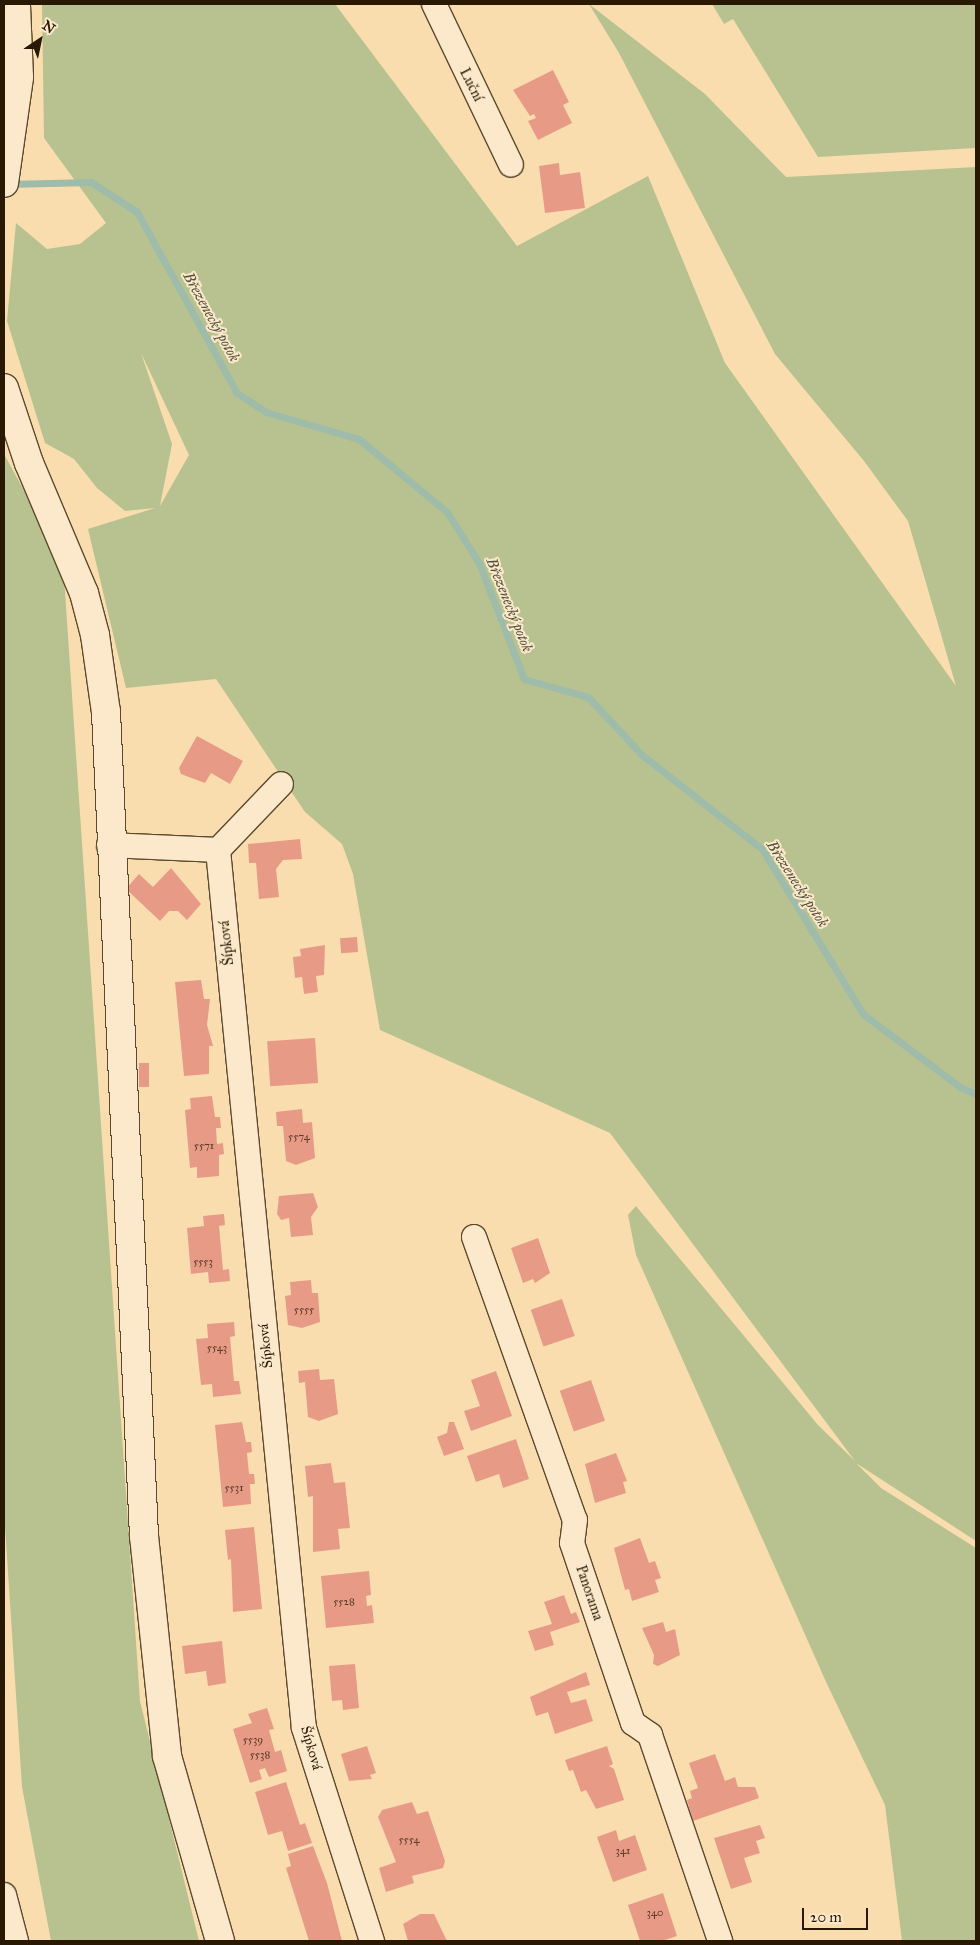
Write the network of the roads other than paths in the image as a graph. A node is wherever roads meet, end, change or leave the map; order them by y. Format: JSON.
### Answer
{"nodes":[{"id":1,"x":16,"y":4,"type":"edge"},
{"id":2,"x":434,"y":4,"type":"edge"},
{"id":3,"x":511,"y":165,"type":"dead end"},
{"id":4,"x":5,"y":172,"type":"edge"},
{"id":5,"x":4,"y":388,"type":"edge"},
{"id":6,"x":281,"y":784,"type":"dead end"},
{"id":7,"x":109,"y":845,"type":"junction"},
{"id":8,"x":218,"y":850,"type":"junction"},
{"id":9,"x":474,"y":1237,"type":"dead end"},
{"id":10,"x":4,"y":1895,"type":"edge"},
{"id":11,"x":16,"y":1941,"type":"edge"},
{"id":12,"x":220,"y":1941,"type":"edge"},
{"id":13,"x":372,"y":1941,"type":"edge"},
{"id":14,"x":720,"y":1941,"type":"edge"}],
"edges":[{"from":1,"to":4,"type":"street"},
{"from":2,"to":3,"type":"street","name":"Luční"},
{"from":5,"to":7,"type":"street"},
{"from":6,"to":8,"type":"street"},
{"from":7,"to":8,"type":"street"},
{"from":7,"to":12,"type":"street"},
{"from":8,"to":13,"type":"street","name":"Šípková"},
{"from":9,"to":14,"type":"street","name":"Panorama"},
{"from":10,"to":11,"type":"street"}]}
